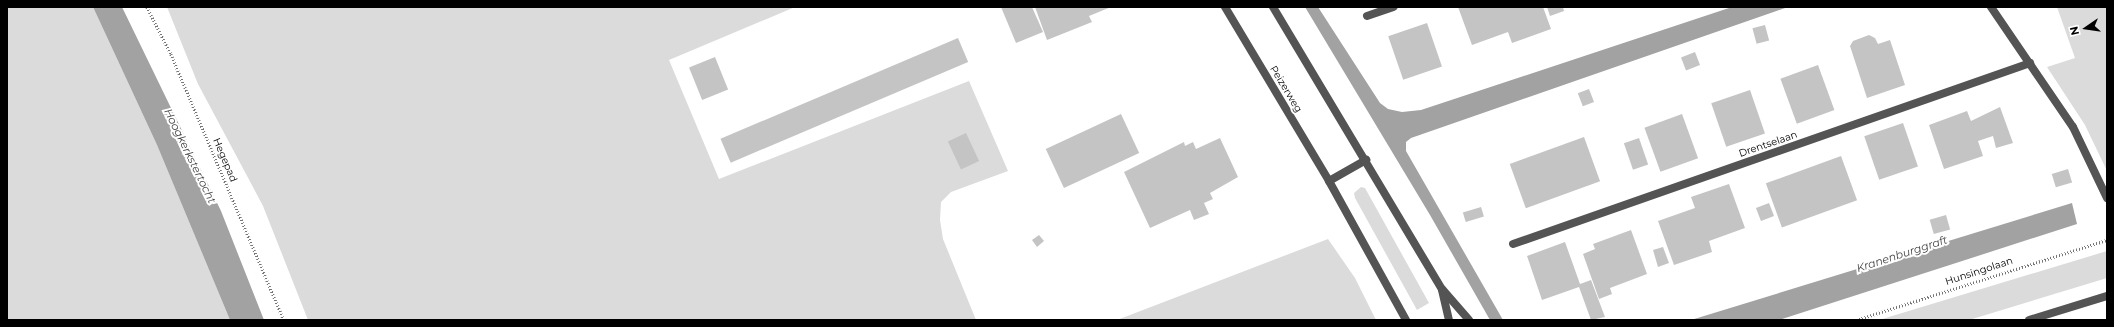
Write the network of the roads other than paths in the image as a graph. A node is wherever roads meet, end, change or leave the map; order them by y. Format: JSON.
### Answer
{"nodes":[{"id":1,"x":1225,"y":7,"type":"edge"},
{"id":2,"x":1273,"y":7,"type":"edge"},
{"id":3,"x":1393,"y":7,"type":"edge"},
{"id":4,"x":1991,"y":7,"type":"edge"},
{"id":5,"x":1367,"y":16,"type":"dead end"},
{"id":6,"x":2030,"y":63,"type":"junction"},
{"id":7,"x":1366,"y":160,"type":"junction"},
{"id":8,"x":1329,"y":181,"type":"junction"},
{"id":9,"x":2107,"y":198,"type":"edge"},
{"id":10,"x":1514,"y":244,"type":"dead end"},
{"id":11,"x":1442,"y":289,"type":"junction"},
{"id":12,"x":2107,"y":296,"type":"edge"},
{"id":13,"x":1406,"y":320,"type":"edge"},
{"id":14,"x":1449,"y":320,"type":"edge"},
{"id":15,"x":1469,"y":320,"type":"edge"},
{"id":16,"x":2029,"y":320,"type":"edge"}],
"edges":[{"from":1,"to":8,"type":"street","name":"Peizerweg"},
{"from":2,"to":7,"type":"street"},
{"from":3,"to":5,"type":"street"},
{"from":4,"to":6,"type":"street"},
{"from":6,"to":9,"type":"street"},
{"from":6,"to":10,"type":"street","name":"Drentselaan"},
{"from":7,"to":8,"type":"street"},
{"from":7,"to":11,"type":"street"},
{"from":8,"to":13,"type":"street","name":"Peizerweg"},
{"from":11,"to":14,"type":"street"},
{"from":11,"to":15,"type":"street"},
{"from":12,"to":16,"type":"street"}]}
